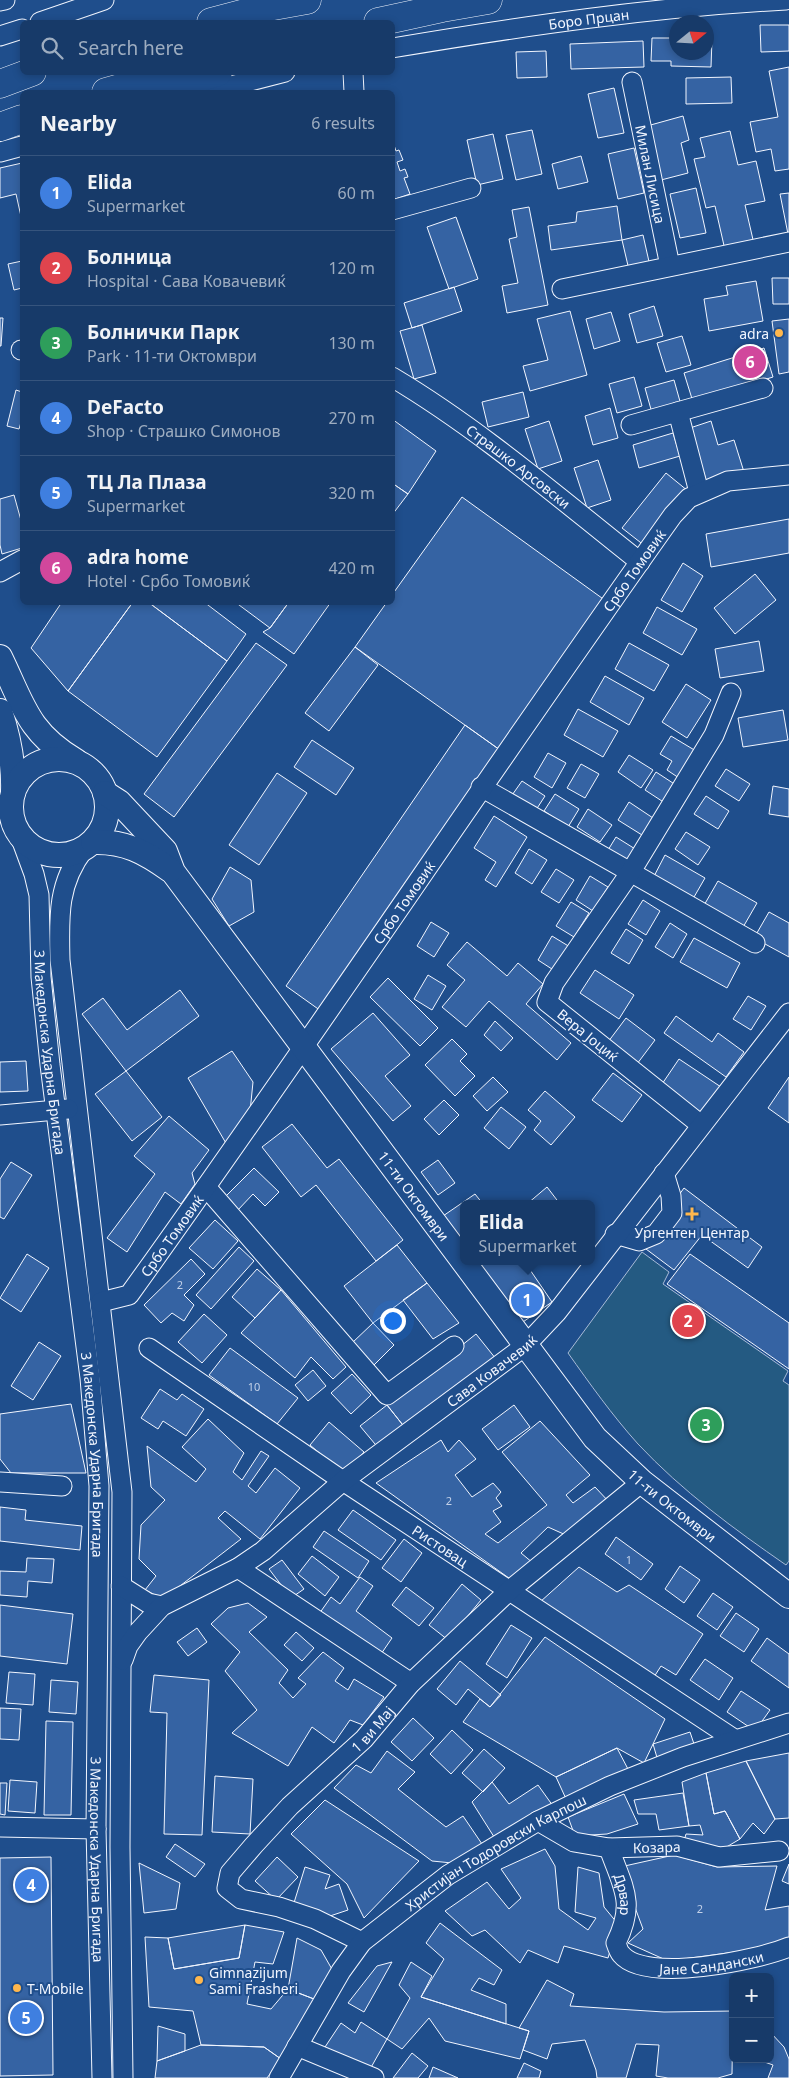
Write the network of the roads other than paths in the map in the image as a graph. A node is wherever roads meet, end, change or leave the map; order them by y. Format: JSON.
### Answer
{"nodes":[{"id":1,"x":5,"y":0,"type":"edge"},
{"id":2,"x":104,"y":0,"type":"edge"},
{"id":3,"x":307,"y":0,"type":"edge"},
{"id":4,"x":488,"y":0,"type":"edge"},
{"id":5,"x":786,"y":0,"type":"edge"},
{"id":6,"x":0,"y":1,"type":"edge"},
{"id":7,"x":442,"y":8,"type":"junction"},
{"id":8,"x":46,"y":20,"type":"edge"},
{"id":9,"x":219,"y":20,"type":"edge"},
{"id":10,"x":387,"y":20,"type":"edge"},
{"id":11,"x":395,"y":28,"type":"edge"},
{"id":12,"x":20,"y":29,"type":"edge"},
{"id":13,"x":0,"y":36,"type":"edge"},
{"id":14,"x":395,"y":48,"type":"edge"},
{"id":15,"x":20,"y":74,"type":"edge"},
{"id":16,"x":24,"y":75,"type":"edge"},
{"id":17,"x":166,"y":75,"type":"edge"},
{"id":18,"x":269,"y":75,"type":"edge"},
{"id":19,"x":353,"y":75,"type":"edge"},
{"id":20,"x":0,"y":80,"type":"edge"},
{"id":21,"x":632,"y":82,"type":"dead end"},
{"id":22,"x":229,"y":83,"type":"edge"},
{"id":23,"x":0,"y":84,"type":"edge"},
{"id":24,"x":113,"y":90,"type":"edge"},
{"id":25,"x":167,"y":90,"type":"edge"},
{"id":26,"x":213,"y":90,"type":"edge"},
{"id":27,"x":354,"y":90,"type":"edge"},
{"id":28,"x":20,"y":119,"type":"edge"},
{"id":29,"x":0,"y":127,"type":"edge"},
{"id":30,"x":20,"y":134,"type":"edge"},
{"id":31,"x":0,"y":140,"type":"edge"},
{"id":32,"x":20,"y":147,"type":"edge"},
{"id":33,"x":0,"y":152,"type":"edge"},
{"id":34,"x":471,"y":188,"type":"dead end"},
{"id":35,"x":395,"y":209,"type":"edge"},
{"id":36,"x":789,"y":242,"type":"edge"},
{"id":37,"x":670,"y":266,"type":"junction"},
{"id":38,"x":562,"y":289,"type":"dead end"},
{"id":39,"x":395,"y":379,"type":"edge"},
{"id":40,"x":763,"y":388,"type":"dead end"},
{"id":41,"x":678,"y":412,"type":"junction"},
{"id":42,"x":631,"y":425,"type":"dead end"},
{"id":43,"x":789,"y":475,"type":"edge"},
{"id":44,"x":699,"y":492,"type":"junction"},
{"id":45,"x":20,"y":561,"type":"edge"},
{"id":46,"x":640,"y":562,"type":"junction"},
{"id":47,"x":0,"y":572,"type":"edge"},
{"id":48,"x":0,"y":657,"type":"edge"},
{"id":49,"x":731,"y":692,"type":"dead end"},
{"id":50,"x":0,"y":711,"type":"edge"},
{"id":51,"x":79,"y":763,"type":"junction"},
{"id":52,"x":481,"y":787,"type":"junction"},
{"id":53,"x":13,"y":792,"type":"junction"},
{"id":54,"x":105,"y":793,"type":"junction"},
{"id":55,"x":20,"y":836,"type":"junction"},
{"id":56,"x":88,"y":846,"type":"junction"},
{"id":57,"x":173,"y":872,"type":"junction"},
{"id":58,"x":630,"y":873,"type":"junction"},
{"id":59,"x":755,"y":944,"type":"dead end"},
{"id":60,"x":785,"y":1025,"type":"edge"},
{"id":61,"x":304,"y":1049,"type":"junction"},
{"id":62,"x":76,"y":1108,"type":"junction"},
{"id":63,"x":55,"y":1111,"type":"junction"},
{"id":64,"x":0,"y":1114,"type":"edge"},
{"id":65,"x":701,"y":1125,"type":"junction"},
{"id":66,"x":664,"y":1173,"type":"junction"},
{"id":67,"x":206,"y":1187,"type":"junction"},
{"id":68,"x":615,"y":1234,"type":"junction"},
{"id":69,"x":460,"y":1259,"type":"edge"},
{"id":70,"x":595,"y":1261,"type":"edge"},
{"id":71,"x":465,"y":1265,"type":"edge"},
{"id":72,"x":592,"y":1265,"type":"edge"},
{"id":73,"x":101,"y":1302,"type":"junction"},
{"id":74,"x":454,"y":1346,"type":"dead end"},
{"id":75,"x":525,"y":1346,"type":"junction"},
{"id":76,"x":149,"y":1348,"type":"dead end"},
{"id":77,"x":343,"y":1481,"type":"junction"},
{"id":78,"x":0,"y":1482,"type":"edge"},
{"id":79,"x":642,"y":1482,"type":"junction"},
{"id":80,"x":62,"y":1486,"type":"dead end"},
{"id":81,"x":238,"y":1568,"type":"junction"},
{"id":82,"x":121,"y":1586,"type":"junction"},
{"id":83,"x":510,"y":1590,"type":"junction"},
{"id":84,"x":789,"y":1596,"type":"edge"},
{"id":85,"x":162,"y":1606,"type":"junction"},
{"id":86,"x":121,"y":1663,"type":"junction"},
{"id":87,"x":412,"y":1683,"type":"junction"},
{"id":88,"x":789,"y":1723,"type":"edge"},
{"id":89,"x":734,"y":1739,"type":"junction"},
{"id":90,"x":538,"y":1821,"type":"junction"},
{"id":91,"x":0,"y":1827,"type":"edge"},
{"id":92,"x":96,"y":1829,"type":"junction"},
{"id":93,"x":609,"y":1848,"type":"junction"},
{"id":94,"x":779,"y":1850,"type":"dead end"},
{"id":95,"x":362,"y":1942,"type":"junction"},
{"id":96,"x":789,"y":1947,"type":"edge"},
{"id":97,"x":633,"y":1962,"type":"joint"},
{"id":98,"x":297,"y":2046,"type":"junction"},
{"id":99,"x":102,"y":2078,"type":"edge"},
{"id":100,"x":123,"y":2078,"type":"edge"},
{"id":101,"x":279,"y":2078,"type":"edge"},
{"id":102,"x":374,"y":2078,"type":"edge"}],
"edges":[{"from":1,"to":6,"type":"street"},
{"from":2,"to":8,"type":"street"},
{"from":3,"to":9,"type":"highway"},
{"from":4,"to":7,"type":"highway"},
{"from":5,"to":14,"type":"street","name":"Боро Прцан"},
{"from":7,"to":10,"type":"highway"},
{"from":7,"to":11,"type":"highway"},
{"from":12,"to":13,"type":"street"},
{"from":15,"to":20,"type":"highway"},
{"from":16,"to":23,"type":"highway"},
{"from":17,"to":24,"type":"highway"},
{"from":18,"to":22,"type":"street"},
{"from":19,"to":27,"type":"street"},
{"from":21,"to":37,"type":"street","name":"Милан Лисица"},
{"from":22,"to":25,"type":"highway"},
{"from":22,"to":26,"type":"street"},
{"from":28,"to":29,"type":"highway"},
{"from":30,"to":31,"type":"highway"},
{"from":32,"to":33,"type":"street"},
{"from":34,"to":35,"type":"street"},
{"from":36,"to":37,"type":"street"},
{"from":37,"to":38,"type":"street"},
{"from":39,"to":46,"type":"street","name":"Страшко Арсовски"},
{"from":40,"to":41,"type":"street"},
{"from":41,"to":42,"type":"street"},
{"from":41,"to":44,"type":"street"},
{"from":43,"to":44,"type":"street","name":"Србо Томовиќ"},
{"from":44,"to":46,"type":"street","name":"Србо Томовиќ"},
{"from":45,"to":47,"type":"street"},
{"from":46,"to":52,"type":"street","name":"Србо Томовиќ"},
{"from":48,"to":51,"type":"main road"},
{"from":49,"to":58,"type":"street","name":"Вера Јоциќ"},
{"from":50,"to":53,"type":"main road"},
{"from":51,"to":53,"type":"main road"},
{"from":51,"to":54,"type":"main road"},
{"from":52,"to":58,"type":"street"},
{"from":52,"to":61,"type":"street","name":"Србо Томовиќ"},
{"from":53,"to":55,"type":"main road"},
{"from":54,"to":56,"type":"main road"},
{"from":54,"to":57,"type":"main road"},
{"from":55,"to":56,"type":"main road"},
{"from":55,"to":63,"type":"street","name":"3 Македонска Ударна Бригада"},
{"from":56,"to":57,"type":"main road"},
{"from":56,"to":62,"type":"street","name":"3 Македонска Ударна Бригада"},
{"from":57,"to":61,"type":"main road","name":"11-ти Октомври"},
{"from":58,"to":59,"type":"street"},
{"from":58,"to":65,"type":"street","name":"Вера Јоциќ"},
{"from":60,"to":65,"type":"street","name":"Сава Ковачевиќ"},
{"from":61,"to":67,"type":"street","name":"Србо Томовиќ"},
{"from":61,"to":69,"type":"main road","name":"11-ти Октомври"},
{"from":62,"to":63,"type":"street"},
{"from":62,"to":73,"type":"street","name":"3 Македонска Ударна Бригада"},
{"from":63,"to":64,"type":"street"},
{"from":63,"to":92,"type":"street","name":"3 Македонска Ударна Бригада"},
{"from":65,"to":66,"type":"street","name":"Сава Ковачевиќ"},
{"from":66,"to":68,"type":"street","name":"Сава Ковачевиќ"},
{"from":66,"to":68,"type":"street"},
{"from":67,"to":73,"type":"street","name":"Србо Томовиќ"},
{"from":67,"to":74,"type":"street"},
{"from":68,"to":70,"type":"street","name":"Сава Ковачевиќ"},
{"from":71,"to":75,"type":"main road","name":"11-ти Октомври"},
{"from":72,"to":75,"type":"street","name":"Сава Ковачевиќ"},
{"from":73,"to":82,"type":"street","name":"3 Македонска Ударна Бригада"},
{"from":75,"to":77,"type":"street","name":"Сава Ковачевиќ"},
{"from":75,"to":79,"type":"main road","name":"11-ти Октомври"},
{"from":76,"to":77,"type":"street","name":"Ристовац"},
{"from":77,"to":81,"type":"street","name":"Сава Ковачевиќ"},
{"from":77,"to":83,"type":"street","name":"Ристовац"},
{"from":78,"to":80,"type":"street"},
{"from":79,"to":83,"type":"street","name":"1 ви Мај"},
{"from":79,"to":84,"type":"main road","name":"11-ти Октомври"},
{"from":81,"to":85,"type":"street","name":"Сава Ковачевиќ"},
{"from":81,"to":87,"type":"street"},
{"from":82,"to":85,"type":"street"},
{"from":82,"to":86,"type":"street","name":"3 Македонска Ударна Бригада"},
{"from":83,"to":87,"type":"street","name":"1 ви Мај"},
{"from":83,"to":89,"type":"street","name":"Ристовац"},
{"from":85,"to":86,"type":"street"},
{"from":86,"to":100,"type":"street","name":"3 Македонска Ударна Бригада"},
{"from":87,"to":95,"type":"street","name":"1 ви Мај"},
{"from":88,"to":89,"type":"street","name":"Христијан Тодоровски Карпош"},
{"from":89,"to":90,"type":"street","name":"Христијан Тодоровски Карпош"},
{"from":90,"to":93,"type":"street","name":"Козара"},
{"from":90,"to":95,"type":"street","name":"Христијан Тодоровски Карпош"},
{"from":91,"to":92,"type":"street"},
{"from":92,"to":99,"type":"street","name":"3 Македонска Ударна Бригада"},
{"from":93,"to":94,"type":"street","name":"Козара"},
{"from":93,"to":97,"type":"street","name":"Дрвар"},
{"from":95,"to":98,"type":"street","name":"Христијан Тодоровски Карпош"},
{"from":96,"to":97,"type":"street","name":"Јане Сандански"},
{"from":98,"to":101,"type":"street","name":"Христијан Тодоровски Карпош"},
{"from":98,"to":102,"type":"street"}]}
